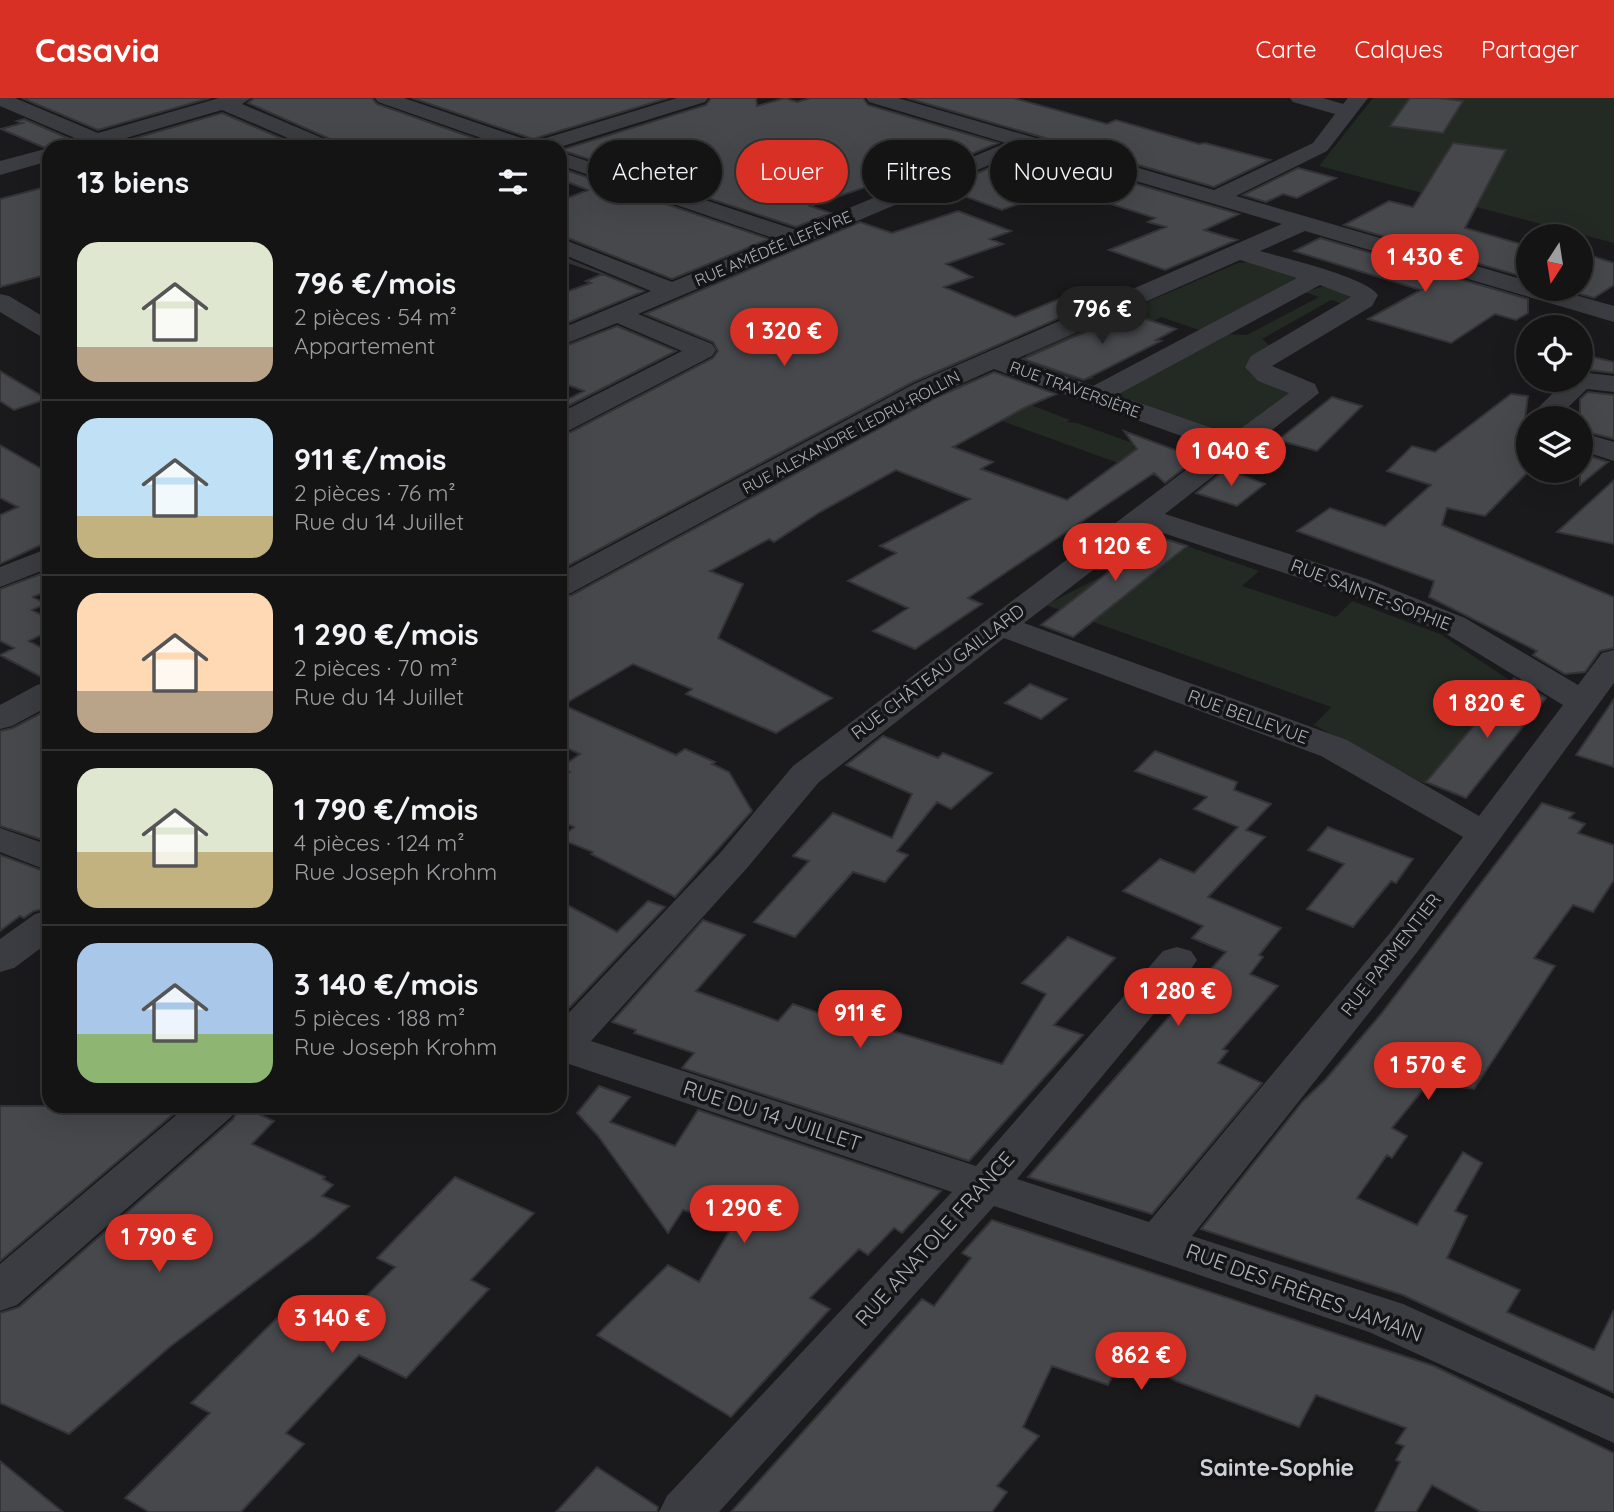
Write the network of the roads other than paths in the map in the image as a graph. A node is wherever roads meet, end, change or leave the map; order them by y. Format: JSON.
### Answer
{"nodes":[{"id":1,"x":385,"y":98,"type":"edge"},
{"id":2,"x":698,"y":98,"type":"edge"},
{"id":3,"x":876,"y":98,"type":"edge"},
{"id":4,"x":1300,"y":98,"type":"edge"},
{"id":5,"x":0,"y":99,"type":"edge"},
{"id":6,"x":232,"y":101,"type":"edge"},
{"id":7,"x":150,"y":102,"type":"dead end"},
{"id":8,"x":1352,"y":105,"type":"edge"},
{"id":9,"x":187,"y":114,"type":"junction"},
{"id":10,"x":103,"y":140,"type":"edge"},
{"id":11,"x":114,"y":140,"type":"edge"},
{"id":12,"x":313,"y":140,"type":"edge"},
{"id":13,"x":507,"y":140,"type":"edge"},
{"id":14,"x":561,"y":140,"type":"edge"},
{"id":15,"x":1018,"y":140,"type":"edge"},
{"id":16,"x":42,"y":156,"type":"edge"},
{"id":17,"x":990,"y":157,"type":"edge"},
{"id":18,"x":567,"y":160,"type":"edge"},
{"id":19,"x":0,"y":168,"type":"edge"},
{"id":20,"x":1137,"y":175,"type":"edge"},
{"id":21,"x":1215,"y":198,"type":"junction"},
{"id":22,"x":1302,"y":224,"type":"junction"},
{"id":23,"x":797,"y":238,"type":"junction"},
{"id":24,"x":567,"y":248,"type":"edge"},
{"id":25,"x":1239,"y":252,"type":"junction"},
{"id":26,"x":1318,"y":276,"type":"junction"},
{"id":27,"x":672,"y":291,"type":"junction"},
{"id":28,"x":0,"y":301,"type":"edge"},
{"id":29,"x":617,"y":314,"type":"junction"},
{"id":30,"x":1614,"y":314,"type":"edge"},
{"id":31,"x":42,"y":327,"type":"edge"},
{"id":32,"x":567,"y":335,"type":"edge"},
{"id":33,"x":994,"y":360,"type":"junction"},
{"id":34,"x":1614,"y":384,"type":"edge"},
{"id":35,"x":1095,"y":396,"type":"junction"},
{"id":36,"x":1564,"y":396,"type":"junction"},
{"id":37,"x":1554,"y":406,"type":"edge"},
{"id":38,"x":1614,"y":410,"type":"edge"},
{"id":39,"x":567,"y":420,"type":"edge"},
{"id":40,"x":1593,"y":445,"type":"edge"},
{"id":41,"x":1235,"y":446,"type":"junction"},
{"id":42,"x":1614,"y":453,"type":"edge"},
{"id":43,"x":1145,"y":517,"type":"junction"},
{"id":44,"x":42,"y":560,"type":"edge"},
{"id":45,"x":0,"y":578,"type":"edge"},
{"id":46,"x":567,"y":582,"type":"edge"},
{"id":47,"x":1001,"y":626,"type":"junction"},
{"id":48,"x":1614,"y":660,"type":"edge"},
{"id":49,"x":42,"y":696,"type":"edge"},
{"id":50,"x":1583,"y":702,"type":"junction"},
{"id":51,"x":0,"y":719,"type":"edge"},
{"id":52,"x":1484,"y":834,"type":"junction"},
{"id":53,"x":0,"y":839,"type":"edge"},
{"id":54,"x":42,"y":856,"type":"edge"},
{"id":55,"x":42,"y":928,"type":"edge"},
{"id":56,"x":0,"y":959,"type":"edge"},
{"id":57,"x":1177,"y":960,"type":"dead end"},
{"id":58,"x":567,"y":1041,"type":"edge"},
{"id":59,"x":567,"y":1049,"type":"edge"},
{"id":60,"x":207,"y":1113,"type":"edge"},
{"id":61,"x":984,"y":1187,"type":"junction"},
{"id":62,"x":1160,"y":1242,"type":"junction"},
{"id":63,"x":0,"y":1292,"type":"edge"},
{"id":64,"x":1614,"y":1422,"type":"edge"},
{"id":65,"x":686,"y":1512,"type":"edge"}],
"edges":[{"from":1,"to":13,"type":"street"},
{"from":2,"to":14,"type":"street"},
{"from":3,"to":15,"type":"street"},
{"from":4,"to":8,"type":"street"},
{"from":5,"to":10,"type":"street"},
{"from":6,"to":9,"type":"street"},
{"from":6,"to":12,"type":"street"},
{"from":7,"to":9,"type":"street"},
{"from":8,"to":21,"type":"street"},
{"from":9,"to":11,"type":"street"},
{"from":16,"to":19,"type":"street"},
{"from":17,"to":23,"type":"street","name":"RUE AMÉDÉE LEFÈVRE"},
{"from":18,"to":23,"type":"street"},
{"from":20,"to":21,"type":"street"},
{"from":21,"to":22,"type":"street"},
{"from":22,"to":25,"type":"street","name":"RUE ALEXANDRE LEDRU-ROLLIN"},
{"from":22,"to":30,"type":"street"},
{"from":23,"to":27,"type":"street","name":"RUE AMÉDÉE LEFÈVRE"},
{"from":24,"to":27,"type":"street"},
{"from":25,"to":26,"type":"street","name":"RUE CHÂTEAU GAILLARD"},
{"from":25,"to":33,"type":"street","name":"RUE ALEXANDRE LEDRU-ROLLIN"},
{"from":26,"to":35,"type":"street"},
{"from":26,"to":41,"type":"street","name":"RUE CHÂTEAU GAILLARD"},
{"from":27,"to":29,"type":"street","name":"RUE AMÉDÉE LEFÈVRE"},
{"from":28,"to":31,"type":"street"},
{"from":29,"to":32,"type":"street","name":"RUE AMÉDÉE LEFÈVRE"},
{"from":29,"to":39,"type":"street"},
{"from":33,"to":35,"type":"street","name":"RUE TRAVERSIÈRE"},
{"from":33,"to":46,"type":"street","name":"RUE ALEXANDRE LEDRU-ROLLIN"},
{"from":34,"to":36,"type":"street"},
{"from":35,"to":41,"type":"street","name":"RUE TRAVERSIÈRE"},
{"from":36,"to":37,"type":"street"},
{"from":36,"to":38,"type":"street"},
{"from":40,"to":42,"type":"street"},
{"from":41,"to":43,"type":"street","name":"RUE CHÂTEAU GAILLARD"},
{"from":43,"to":47,"type":"street","name":"RUE CHÂTEAU GAILLARD"},
{"from":43,"to":50,"type":"street","name":"RUE SAINTE-SOPHIE"},
{"from":44,"to":45,"type":"street"},
{"from":47,"to":52,"type":"street","name":"RUE BELLEVUE"},
{"from":47,"to":58,"type":"street","name":"RUE CHÂTEAU GAILLARD"},
{"from":48,"to":50,"type":"street","name":"RUE PARMENTIER"},
{"from":49,"to":51,"type":"street"},
{"from":50,"to":52,"type":"street","name":"RUE PARMENTIER"},
{"from":52,"to":62,"type":"street","name":"RUE PARMENTIER"},
{"from":53,"to":54,"type":"street"},
{"from":55,"to":56,"type":"street"},
{"from":57,"to":61,"type":"street","name":"RUE ANATOLE FRANCE"},
{"from":59,"to":61,"type":"street","name":"RUE DU 14 JUILLET"},
{"from":60,"to":63,"type":"street"},
{"from":61,"to":62,"type":"street","name":"RUE DES FRÈRES JAMAIN"},
{"from":61,"to":65,"type":"street","name":"RUE ANATOLE FRANCE"},
{"from":62,"to":64,"type":"street","name":"RUE DES FRÈRES JAMAIN"}]}
